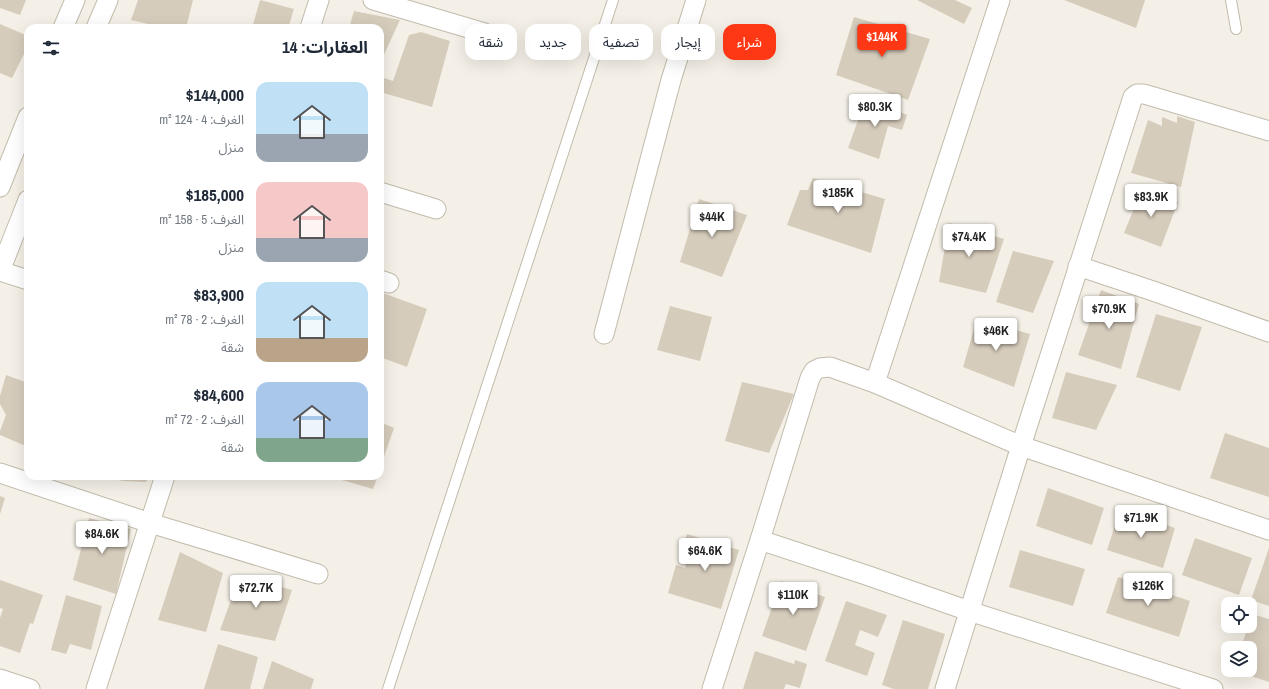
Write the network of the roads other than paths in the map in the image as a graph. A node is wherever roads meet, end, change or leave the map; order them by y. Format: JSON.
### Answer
{"nodes":[{"id":1,"x":75,"y":0,"type":"edge"},
{"id":2,"x":108,"y":0,"type":"edge"},
{"id":3,"x":319,"y":0,"type":"edge"},
{"id":4,"x":373,"y":0,"type":"edge"},
{"id":5,"x":613,"y":0,"type":"edge"},
{"id":6,"x":696,"y":0,"type":"edge"},
{"id":7,"x":1000,"y":0,"type":"edge"},
{"id":8,"x":1231,"y":0,"type":"edge"},
{"id":9,"x":65,"y":24,"type":"edge"},
{"id":10,"x":98,"y":24,"type":"edge"},
{"id":11,"x":311,"y":24,"type":"edge"},
{"id":12,"x":465,"y":27,"type":"edge"},
{"id":13,"x":1236,"y":29,"type":"dead end"},
{"id":14,"x":24,"y":127,"type":"edge"},
{"id":15,"x":1269,"y":131,"type":"edge"},
{"id":16,"x":0,"y":187,"type":"edge"},
{"id":17,"x":384,"y":193,"type":"edge"},
{"id":18,"x":436,"y":209,"type":"dead end"},
{"id":19,"x":24,"y":210,"type":"edge"},
{"id":20,"x":1078,"y":266,"type":"junction"},
{"id":21,"x":24,"y":279,"type":"edge"},
{"id":22,"x":1269,"y":332,"type":"edge"},
{"id":23,"x":604,"y":334,"type":"dead end"},
{"id":24,"x":874,"y":383,"type":"junction"},
{"id":25,"x":1021,"y":446,"type":"junction"},
{"id":26,"x":0,"y":473,"type":"edge"},
{"id":27,"x":164,"y":480,"type":"edge"},
{"id":28,"x":150,"y":523,"type":"junction"},
{"id":29,"x":1269,"y":530,"type":"edge"},
{"id":30,"x":760,"y":540,"type":"junction"},
{"id":31,"x":318,"y":574,"type":"dead end"},
{"id":32,"x":969,"y":611,"type":"junction"},
{"id":33,"x":0,"y":679,"type":"edge"},
{"id":34,"x":30,"y":689,"type":"edge"},
{"id":35,"x":96,"y":689,"type":"edge"},
{"id":36,"x":388,"y":689,"type":"edge"},
{"id":37,"x":712,"y":689,"type":"edge"},
{"id":38,"x":945,"y":689,"type":"edge"},
{"id":39,"x":1213,"y":689,"type":"edge"}],
"edges":[{"from":1,"to":9,"type":"street"},
{"from":2,"to":10,"type":"street"},
{"from":3,"to":11,"type":"street"},
{"from":4,"to":12,"type":"street"},
{"from":5,"to":36,"type":"lane"},
{"from":6,"to":23,"type":"street"},
{"from":7,"to":24,"type":"street"},
{"from":8,"to":13,"type":"lane"},
{"from":14,"to":16,"type":"street"},
{"from":15,"to":20,"type":"street"},
{"from":17,"to":18,"type":"street"},
{"from":19,"to":21,"type":"street"},
{"from":20,"to":22,"type":"street"},
{"from":20,"to":25,"type":"street"},
{"from":24,"to":25,"type":"street"},
{"from":24,"to":30,"type":"street"},
{"from":25,"to":29,"type":"street"},
{"from":25,"to":32,"type":"street"},
{"from":26,"to":28,"type":"street"},
{"from":27,"to":28,"type":"street"},
{"from":28,"to":31,"type":"street"},
{"from":28,"to":35,"type":"street"},
{"from":30,"to":32,"type":"street"},
{"from":30,"to":37,"type":"street"},
{"from":32,"to":38,"type":"street"},
{"from":32,"to":39,"type":"street"},
{"from":33,"to":34,"type":"street"}]}
